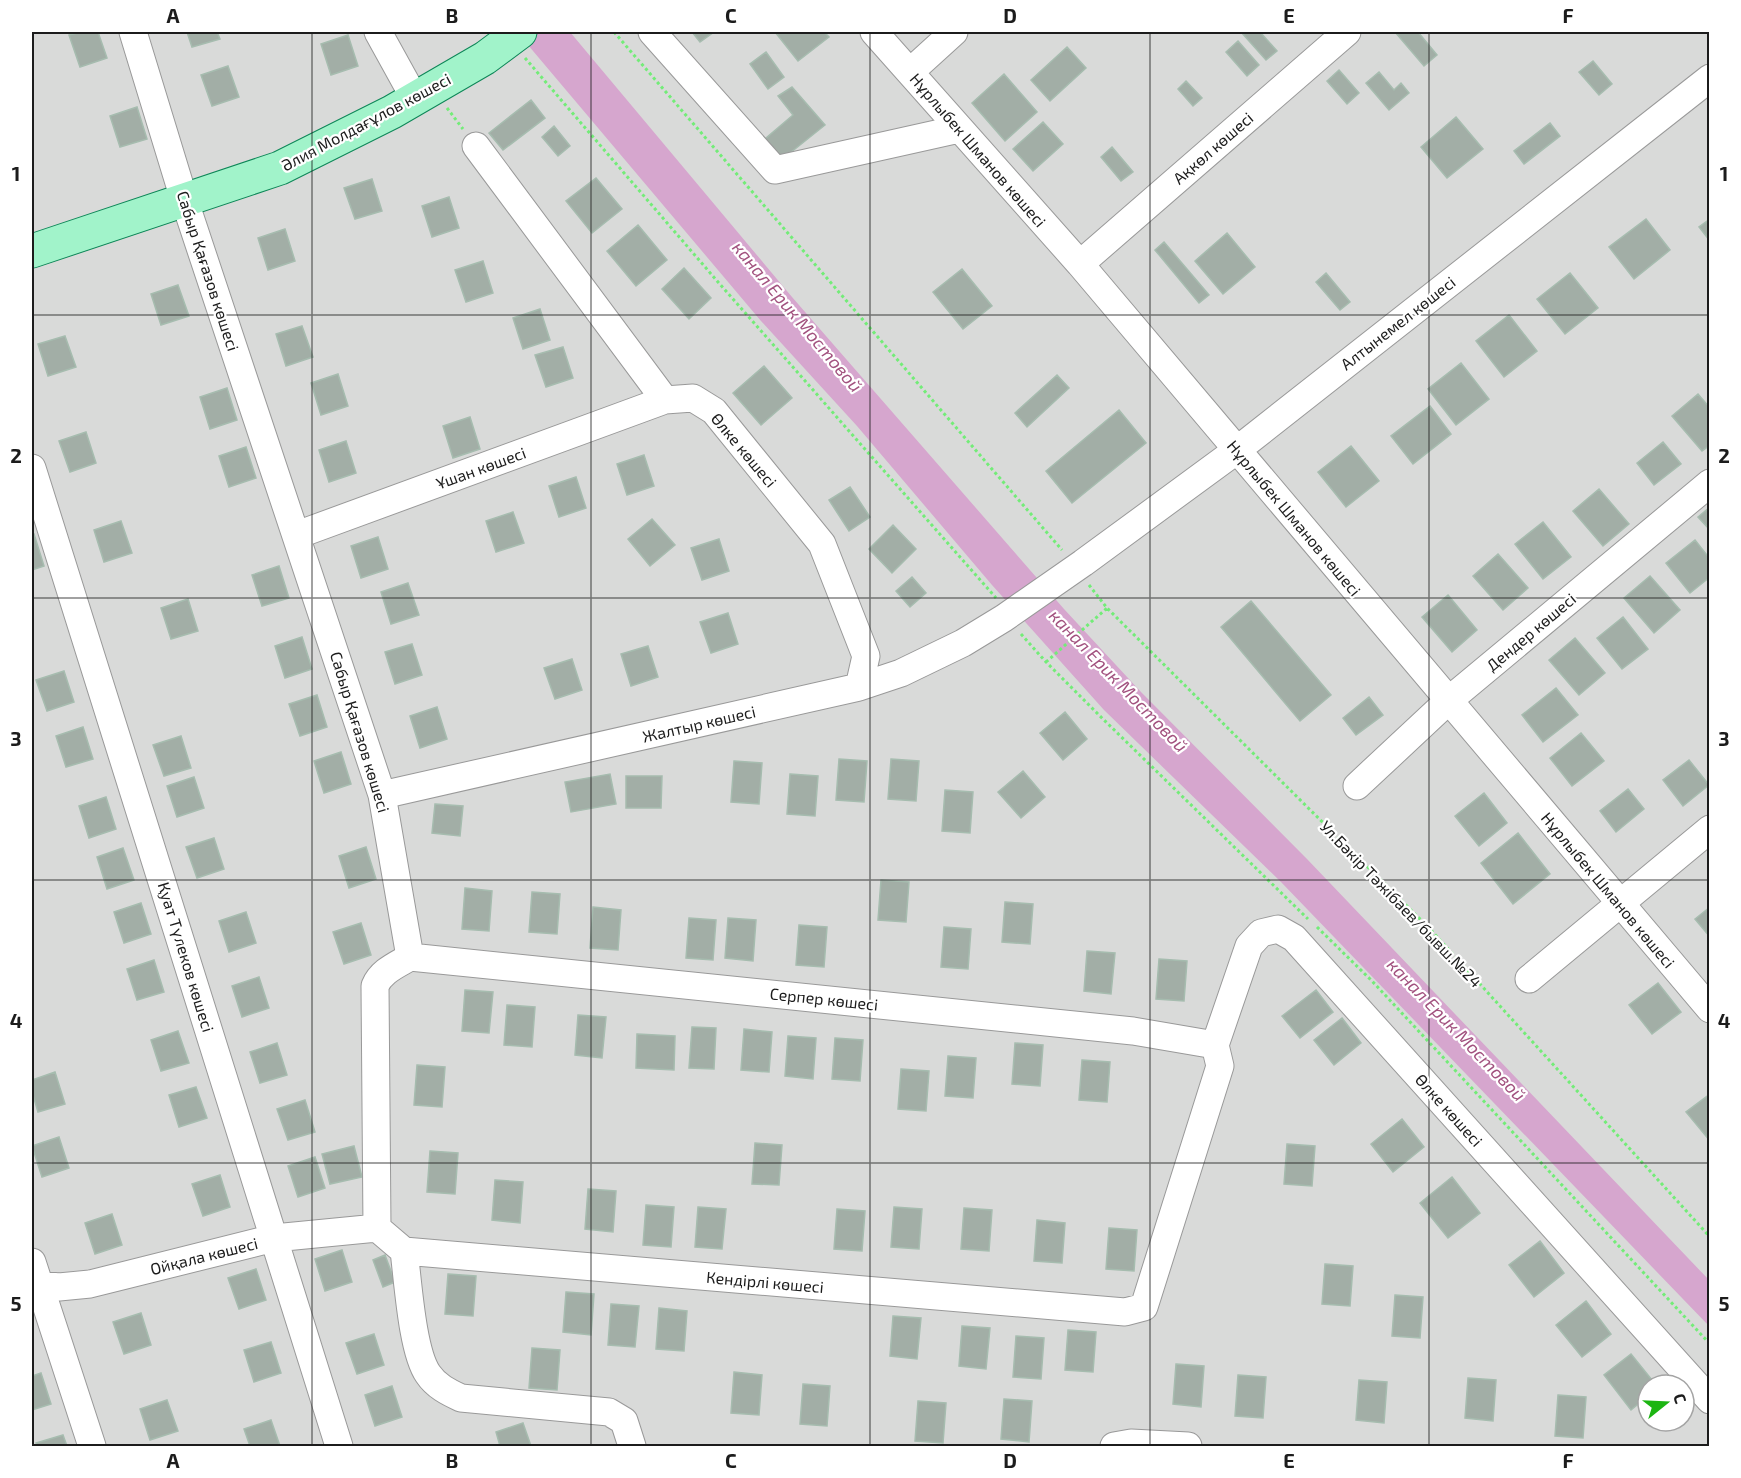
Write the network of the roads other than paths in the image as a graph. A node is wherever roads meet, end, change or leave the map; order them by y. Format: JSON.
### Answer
{"nodes":[{"id":1,"x":133,"y":32,"type":"edge"},
{"id":2,"x":378,"y":32,"type":"edge"},
{"id":3,"x":652,"y":32,"type":"edge"},
{"id":4,"x":874,"y":32,"type":"edge"},
{"id":5,"x":954,"y":32,"type":"edge"},
{"id":6,"x":1347,"y":32,"type":"edge"},
{"id":7,"x":521,"y":39,"type":"edge"},
{"id":8,"x":910,"y":72,"type":"junction"},
{"id":9,"x":1710,"y":78,"type":"edge"},
{"id":10,"x":430,"y":102,"type":"junction"},
{"id":11,"x":959,"y":129,"type":"junction"},
{"id":12,"x":476,"y":146,"type":"road end"},
{"id":13,"x":184,"y":199,"type":"junction"},
{"id":14,"x":32,"y":251,"type":"edge"},
{"id":15,"x":1080,"y":264,"type":"junction"},
{"id":16,"x":665,"y":400,"type":"junction"},
{"id":17,"x":1237,"y":450,"type":"junction"},
{"id":18,"x":32,"y":468,"type":"edge"},
{"id":19,"x":1710,"y":483,"type":"edge"},
{"id":20,"x":297,"y":536,"type":"junction"},
{"id":21,"x":1002,"y":609,"type":"joint"},
{"id":22,"x":859,"y":687,"type":"junction"},
{"id":23,"x":1448,"y":701,"type":"junction"},
{"id":24,"x":1358,"y":786,"type":"dead end"},
{"id":25,"x":382,"y":795,"type":"junction"},
{"id":26,"x":1710,"y":829,"type":"edge"},
{"id":27,"x":1620,"y":904,"type":"junction"},
{"id":28,"x":410,"y":957,"type":"junction"},
{"id":29,"x":1529,"y":979,"type":"dead end"},
{"id":30,"x":1710,"y":1009,"type":"edge"},
{"id":31,"x":1217,"y":1055,"type":"junction"},
{"id":32,"x":377,"y":1228,"type":"junction"},
{"id":33,"x":274,"y":1238,"type":"junction"},
{"id":34,"x":404,"y":1251,"type":"junction"},
{"id":35,"x":34,"y":1277,"type":"edge"},
{"id":36,"x":1125,"y":1312,"type":"joint"},
{"id":37,"x":1710,"y":1400,"type":"edge"},
{"id":38,"x":92,"y":1446,"type":"edge"},
{"id":39,"x":339,"y":1446,"type":"edge"},
{"id":40,"x":632,"y":1446,"type":"edge"},
{"id":41,"x":1114,"y":1446,"type":"edge"},
{"id":42,"x":1188,"y":1446,"type":"edge"}],
"edges":[{"from":1,"to":13,"type":"street","name":"Сабыр Қағазов көшесі"},
{"from":2,"to":10,"type":"street"},
{"from":3,"to":11,"type":"street"},
{"from":4,"to":8,"type":"street","name":"Нұрлыбек Шманов көшесі"},
{"from":5,"to":8,"type":"street"},
{"from":6,"to":15,"type":"street","name":"Ақкөл көшесі"},
{"from":7,"to":10,"type":"main road","name":"Әлия Молдағұлов көшесі"},
{"from":8,"to":11,"type":"street","name":"Нұрлыбек Шманов көшесі"},
{"from":9,"to":17,"type":"street","name":"Алтынемел көшесі"},
{"from":10,"to":13,"type":"main road","name":"Әлия Молдағұлов көшесі"},
{"from":11,"to":15,"type":"street","name":"Нұрлыбек Шманов көшесі"},
{"from":12,"to":16,"type":"street"},
{"from":13,"to":14,"type":"main road","name":"Әлия Молдағұлов көшесі"},
{"from":13,"to":20,"type":"street","name":"Сабыр Қағазов көшесі"},
{"from":15,"to":17,"type":"street","name":"Нұрлыбек Шманов көшесі"},
{"from":16,"to":20,"type":"street","name":"Ұшан көшесі"},
{"from":16,"to":22,"type":"street","name":"Өлке көшесі"},
{"from":17,"to":21,"type":"street","name":"Алтынемел көшесі"},
{"from":17,"to":23,"type":"street","name":"Нұрлыбек Шманов көшесі"},
{"from":18,"to":33,"type":"street","name":"Қуат Түлеков көшесі"},
{"from":19,"to":23,"type":"street","name":"Дендер көшесі"},
{"from":20,"to":25,"type":"street","name":"Сабыр Қағазов көшесі"},
{"from":21,"to":22,"type":"street","name":"Жалтыр көшесі"},
{"from":22,"to":25,"type":"street","name":"Жалтыр көшесі"},
{"from":23,"to":24,"type":"street","name":"Дендер көшесі"},
{"from":23,"to":27,"type":"street","name":"Нұрлыбек Шманов көшесі"},
{"from":25,"to":28,"type":"street","name":"Сабыр Қағазов көшесі"},
{"from":26,"to":27,"type":"street"},
{"from":27,"to":29,"type":"street"},
{"from":27,"to":30,"type":"street","name":"Нұрлыбек Шманов көшесі"},
{"from":28,"to":31,"type":"street","name":"Серпер көшесі"},
{"from":28,"to":32,"type":"street"},
{"from":31,"to":36,"type":"street","name":"Өлке көшесі"},
{"from":31,"to":37,"type":"street","name":"Өлке көшесі"},
{"from":32,"to":33,"type":"street","name":"Ойқала көшесі"},
{"from":32,"to":34,"type":"street"},
{"from":33,"to":35,"type":"street","name":"Ойқала көшесі"},
{"from":33,"to":39,"type":"street","name":"Қуат Түлеков көшесі"},
{"from":34,"to":36,"type":"street","name":"Кендірлі көшесі"},
{"from":34,"to":40,"type":"street"},
{"from":35,"to":38,"type":"street"},
{"from":41,"to":42,"type":"street"}]}
